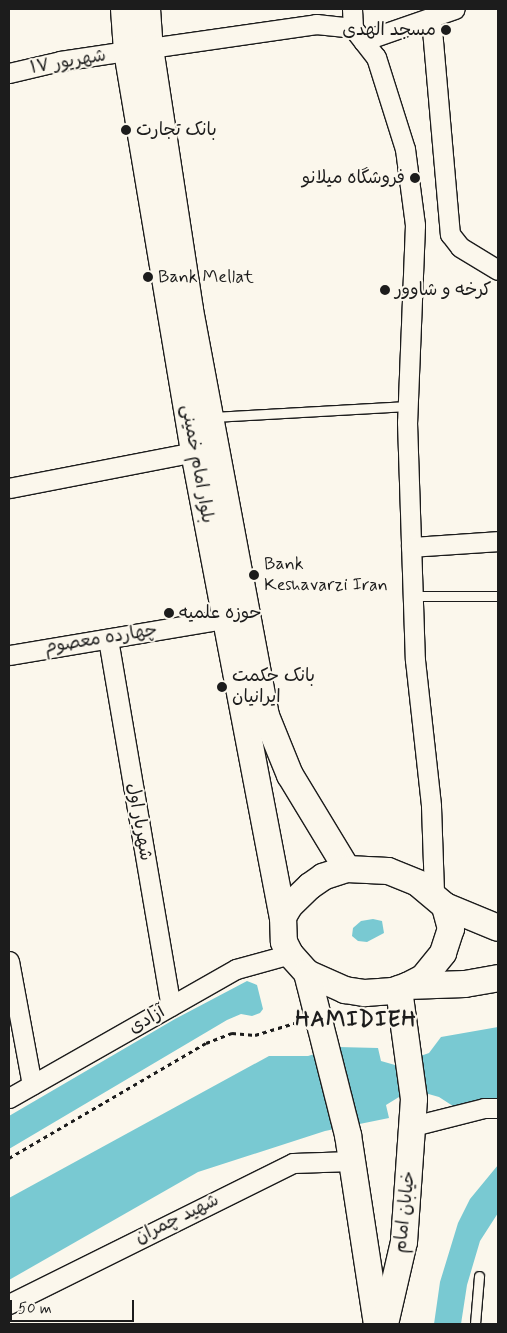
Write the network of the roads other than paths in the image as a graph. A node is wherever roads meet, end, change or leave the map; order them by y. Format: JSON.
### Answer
{"nodes":[{"id":1,"x":124,"y":9,"type":"edge"},
{"id":2,"x":147,"y":9,"type":"edge"},
{"id":3,"x":352,"y":9,"type":"edge"},
{"id":4,"x":455,"y":9,"type":"edge"},
{"id":5,"x":431,"y":18,"type":"junction"},
{"id":6,"x":358,"y":35,"type":"junction"},
{"id":7,"x":138,"y":50,"type":"junction"},
{"id":8,"x":9,"y":73,"type":"edge"},
{"id":9,"x":498,"y":270,"type":"edge"},
{"id":10,"x":408,"y":406,"type":"junction"},
{"id":11,"x":210,"y":417,"type":"junction"},
{"id":12,"x":194,"y":452,"type":"junction"},
{"id":13,"x":9,"y":488,"type":"edge"},
{"id":14,"x":498,"y":541,"type":"edge"},
{"id":15,"x":411,"y":547,"type":"junction"},
{"id":16,"x":413,"y":596,"type":"junction"},
{"id":17,"x":498,"y":596,"type":"edge"},
{"id":18,"x":224,"y":619,"type":"junction"},
{"id":19,"x":108,"y":639,"type":"junction"},
{"id":20,"x":9,"y":656,"type":"edge"},
{"id":21,"x":347,"y":869,"type":"junction"},
{"id":22,"x":439,"y":900,"type":"junction"},
{"id":23,"x":283,"y":917,"type":"junction"},
{"id":24,"x":498,"y":928,"type":"edge"},
{"id":25,"x":290,"y":954,"type":"junction"},
{"id":26,"x":9,"y":961,"type":"edge"},
{"id":27,"x":307,"y":973,"type":"junction"},
{"id":28,"x":498,"y":978,"type":"edge"},
{"id":29,"x":403,"y":987,"type":"junction"},
{"id":30,"x":171,"y":1006,"type":"junction"},
{"id":31,"x":32,"y":1085,"type":"junction"},
{"id":32,"x":9,"y":1098,"type":"edge"},
{"id":33,"x":498,"y":1108,"type":"edge"},
{"id":34,"x":412,"y":1126,"type":"junction"},
{"id":35,"x":352,"y":1161,"type":"junction"},
{"id":36,"x":479,"y":1276,"type":"dead end"},
{"id":37,"x":9,"y":1304,"type":"edge"},
{"id":38,"x":377,"y":1324,"type":"edge"},
{"id":39,"x":385,"y":1324,"type":"edge"},
{"id":40,"x":475,"y":1324,"type":"edge"}],
"edges":[{"from":1,"to":7,"type":"main road","name":"بلوار امام خمینی"},
{"from":2,"to":7,"type":"main road","name":"بلوار امام خمینی"},
{"from":3,"to":6,"type":"street"},
{"from":4,"to":5,"type":"street"},
{"from":5,"to":6,"type":"street"},
{"from":5,"to":9,"type":"street"},
{"from":6,"to":7,"type":"street","name":"۱۷ شهریور"},
{"from":6,"to":10,"type":"street"},
{"from":7,"to":8,"type":"street","name":"۱۷ شهریور"},
{"from":7,"to":11,"type":"main road","name":"بلوار امام خمینی"},
{"from":7,"to":12,"type":"main road","name":"بلوار امام خمینی"},
{"from":10,"to":11,"type":"lane"},
{"from":10,"to":15,"type":"street"},
{"from":11,"to":21,"type":"main road","name":"بلوار امام خمینی"},
{"from":12,"to":13,"type":"street"},
{"from":12,"to":18,"type":"main road","name":"بلوار امام خمینی"},
{"from":14,"to":15,"type":"street"},
{"from":15,"to":16,"type":"street"},
{"from":16,"to":17,"type":"lane"},
{"from":16,"to":22,"type":"street"},
{"from":18,"to":19,"type":"street","name":"چهارده معصوم"},
{"from":18,"to":23,"type":"main road","name":"بلوار امام خمینی"},
{"from":19,"to":20,"type":"street","name":"چهارده معصوم"},
{"from":19,"to":30,"type":"street","name":"شهریار اول"},
{"from":21,"to":22,"type":"main road"},
{"from":21,"to":23,"type":"main road"},
{"from":22,"to":24,"type":"main road"},
{"from":22,"to":29,"type":"main road"},
{"from":23,"to":25,"type":"main road"},
{"from":25,"to":27,"type":"main road"},
{"from":25,"to":30,"type":"street","name":"آزادی"},
{"from":26,"to":31,"type":"street"},
{"from":27,"to":29,"type":"main road"},
{"from":27,"to":35,"type":"main road","name":"خیابان امام"},
{"from":28,"to":29,"type":"main road"},
{"from":29,"to":34,"type":"main road","name":"خیابان امام"},
{"from":30,"to":31,"type":"street","name":"آزادی"},
{"from":31,"to":32,"type":"street","name":"آزادی"},
{"from":33,"to":34,"type":"street"},
{"from":34,"to":39,"type":"main road","name":"خیابان امام"},
{"from":35,"to":37,"type":"street","name":"شهید چمران"},
{"from":35,"to":38,"type":"main road","name":"خیابان امام"},
{"from":36,"to":40,"type":"lane"}]}
